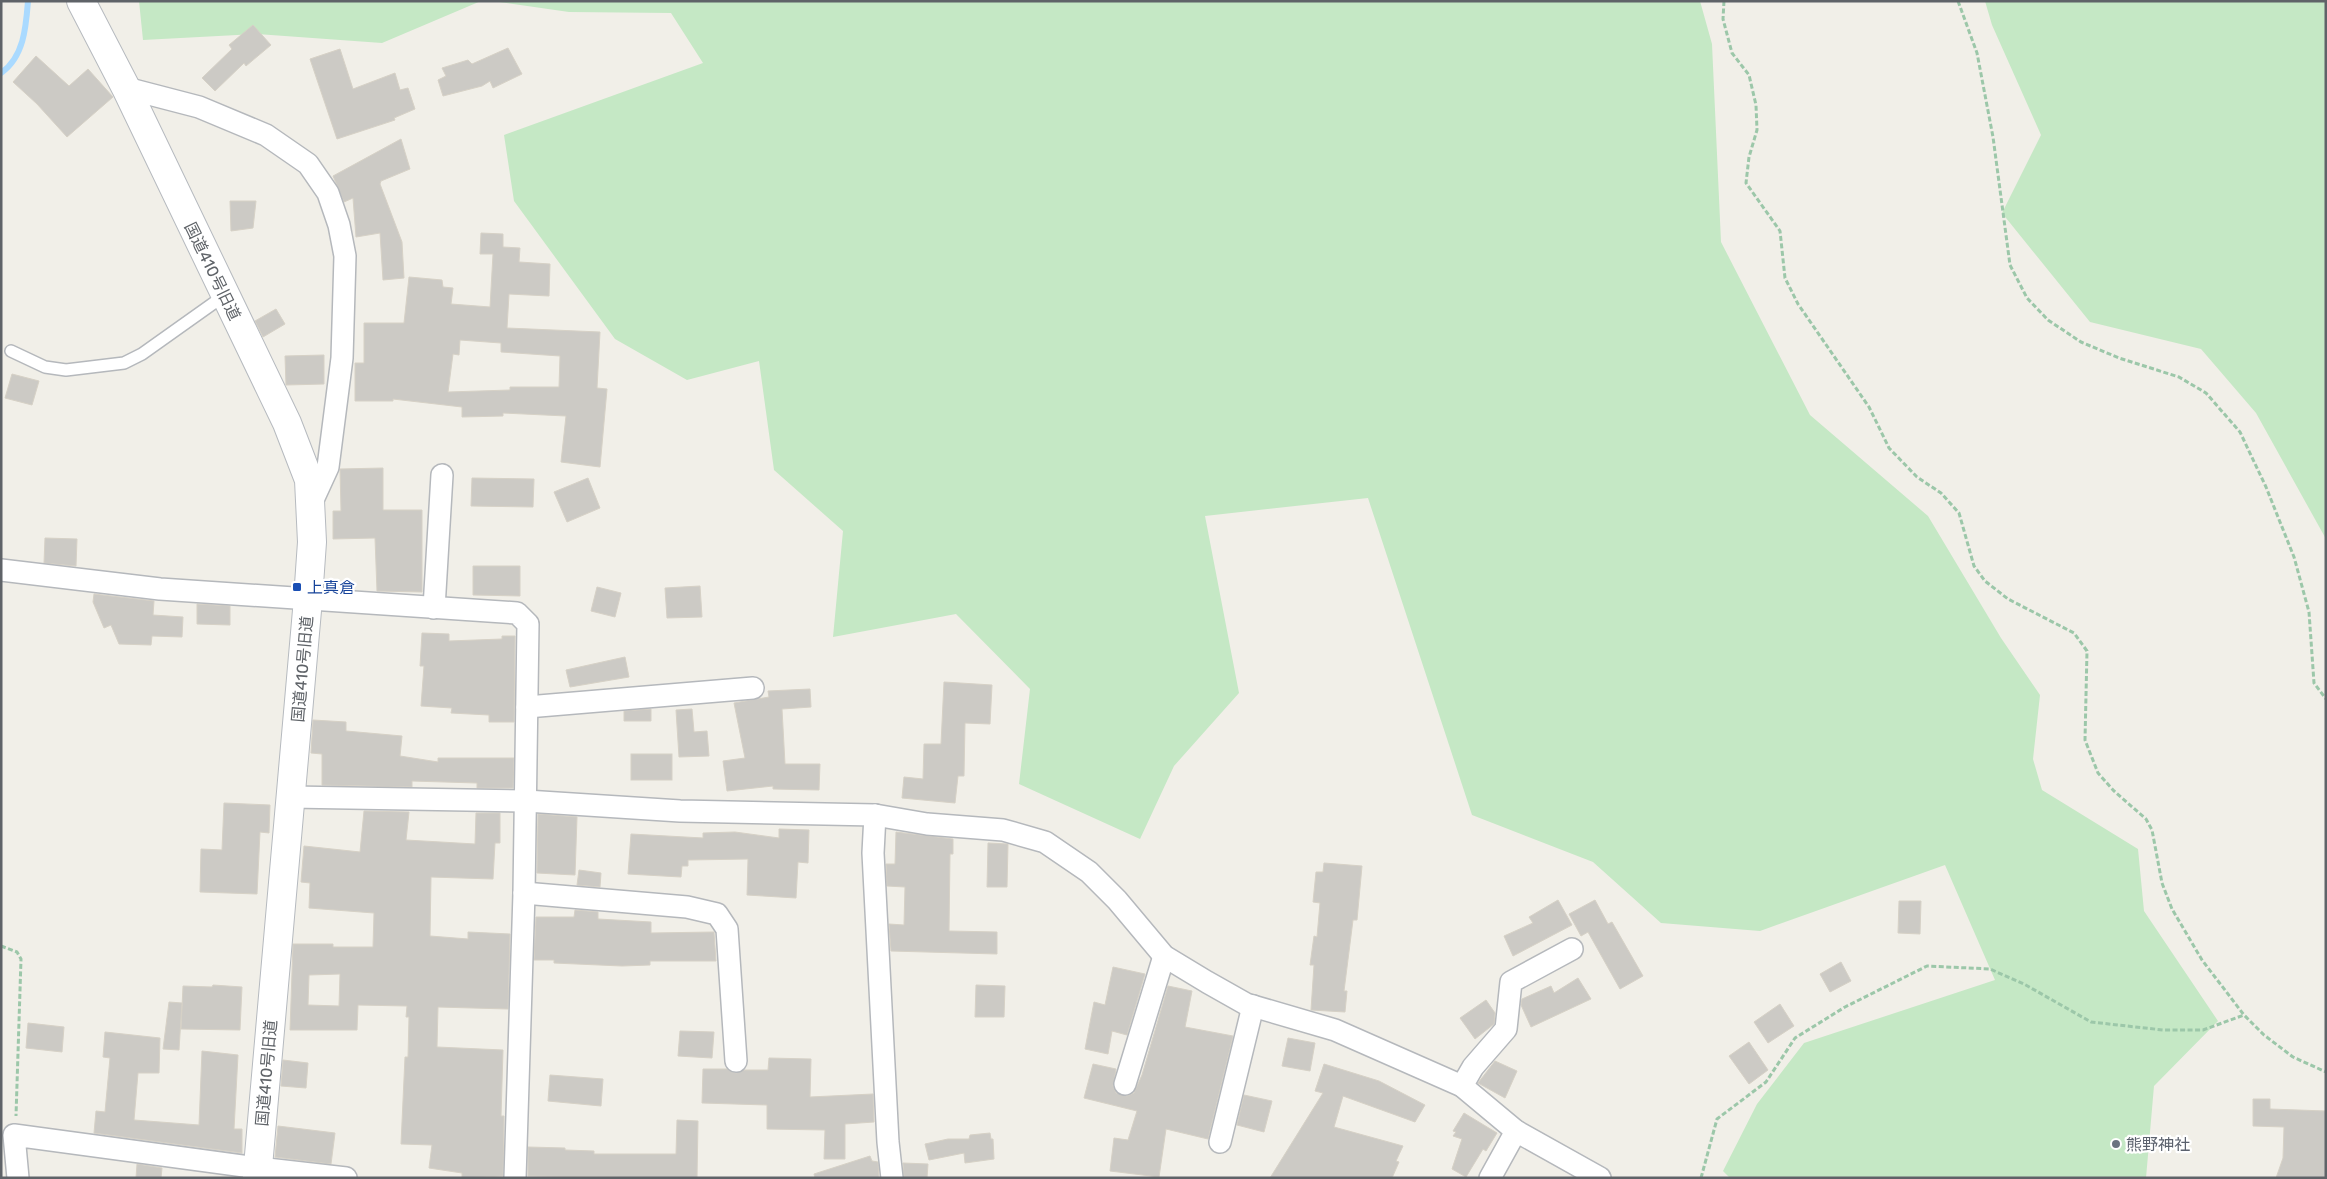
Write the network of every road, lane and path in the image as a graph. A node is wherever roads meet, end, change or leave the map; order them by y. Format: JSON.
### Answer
{"nodes":[{"id":1,"x":81,"y":1,"type":"edge"},
{"id":2,"x":1724,"y":1,"type":"edge"},
{"id":3,"x":1958,"y":1,"type":"edge"},
{"id":4,"x":126,"y":88,"type":"junction"},
{"id":5,"x":225,"y":295,"type":"junction"},
{"id":6,"x":11,"y":351,"type":"dead end"},
{"id":7,"x":442,"y":475,"type":"dead end"},
{"id":8,"x":311,"y":504,"type":"junction"},
{"id":9,"x":1,"y":570,"type":"edge"},
{"id":10,"x":308,"y":600,"type":"junction"},
{"id":11,"x":434,"y":608,"type":"junction"},
{"id":12,"x":753,"y":688,"type":"dead end"},
{"id":13,"x":2326,"y":699,"type":"edge"},
{"id":14,"x":527,"y":707,"type":"junction"},
{"id":15,"x":291,"y":796,"type":"junction"},
{"id":16,"x":526,"y":801,"type":"junction"},
{"id":17,"x":874,"y":815,"type":"junction"},
{"id":18,"x":524,"y":893,"type":"junction"},
{"id":19,"x":1,"y":946,"type":"edge"},
{"id":20,"x":1572,"y":949,"type":"dead end"},
{"id":21,"x":1164,"y":956,"type":"junction"},
{"id":22,"x":1253,"y":1006,"type":"junction"},
{"id":23,"x":2244,"y":1015,"type":"junction"},
{"id":24,"x":736,"y":1061,"type":"dead end"},
{"id":25,"x":2326,"y":1072,"type":"edge"},
{"id":26,"x":1125,"y":1084,"type":"dead end"},
{"id":27,"x":1462,"y":1086,"type":"junction"},
{"id":28,"x":1516,"y":1131,"type":"junction"},
{"id":29,"x":14,"y":1135,"type":"junction"},
{"id":30,"x":1220,"y":1142,"type":"dead end"},
{"id":31,"x":257,"y":1173,"type":"edge"},
{"id":32,"x":18,"y":1178,"type":"edge"},
{"id":33,"x":346,"y":1178,"type":"edge"},
{"id":34,"x":515,"y":1178,"type":"edge"},
{"id":35,"x":892,"y":1178,"type":"edge"},
{"id":36,"x":1490,"y":1178,"type":"edge"},
{"id":37,"x":1600,"y":1178,"type":"edge"},
{"id":38,"x":1701,"y":1178,"type":"edge"}],
"edges":[{"from":1,"to":4,"type":"street","name":"国道410号旧道"},
{"from":2,"to":23,"type":"path"},
{"from":3,"to":13,"type":"path"},
{"from":4,"to":5,"type":"street","name":"国道410号旧道"},
{"from":4,"to":8,"type":"street"},
{"from":5,"to":6,"type":"lane"},
{"from":5,"to":8,"type":"street","name":"国道410号旧道"},
{"from":7,"to":11,"type":"street"},
{"from":8,"to":10,"type":"street","name":"国道410号旧道"},
{"from":9,"to":10,"type":"street"},
{"from":10,"to":11,"type":"street"},
{"from":10,"to":15,"type":"street","name":"国道410号旧道"},
{"from":11,"to":14,"type":"street"},
{"from":12,"to":14,"type":"street"},
{"from":14,"to":16,"type":"street"},
{"from":15,"to":16,"type":"street"},
{"from":15,"to":31,"type":"street","name":"国道410号旧道"},
{"from":16,"to":17,"type":"street"},
{"from":16,"to":18,"type":"street"},
{"from":17,"to":21,"type":"street"},
{"from":17,"to":35,"type":"street"},
{"from":18,"to":24,"type":"street"},
{"from":18,"to":34,"type":"street"},
{"from":19,"to":29,"type":"path"},
{"from":20,"to":27,"type":"street"},
{"from":21,"to":22,"type":"street"},
{"from":21,"to":26,"type":"street"},
{"from":22,"to":27,"type":"street"},
{"from":22,"to":30,"type":"street"},
{"from":23,"to":25,"type":"path"},
{"from":23,"to":38,"type":"path"},
{"from":27,"to":28,"type":"street"},
{"from":28,"to":36,"type":"street"},
{"from":28,"to":37,"type":"street"},
{"from":29,"to":31,"type":"street"},
{"from":29,"to":32,"type":"street"},
{"from":31,"to":33,"type":"street"}]}
